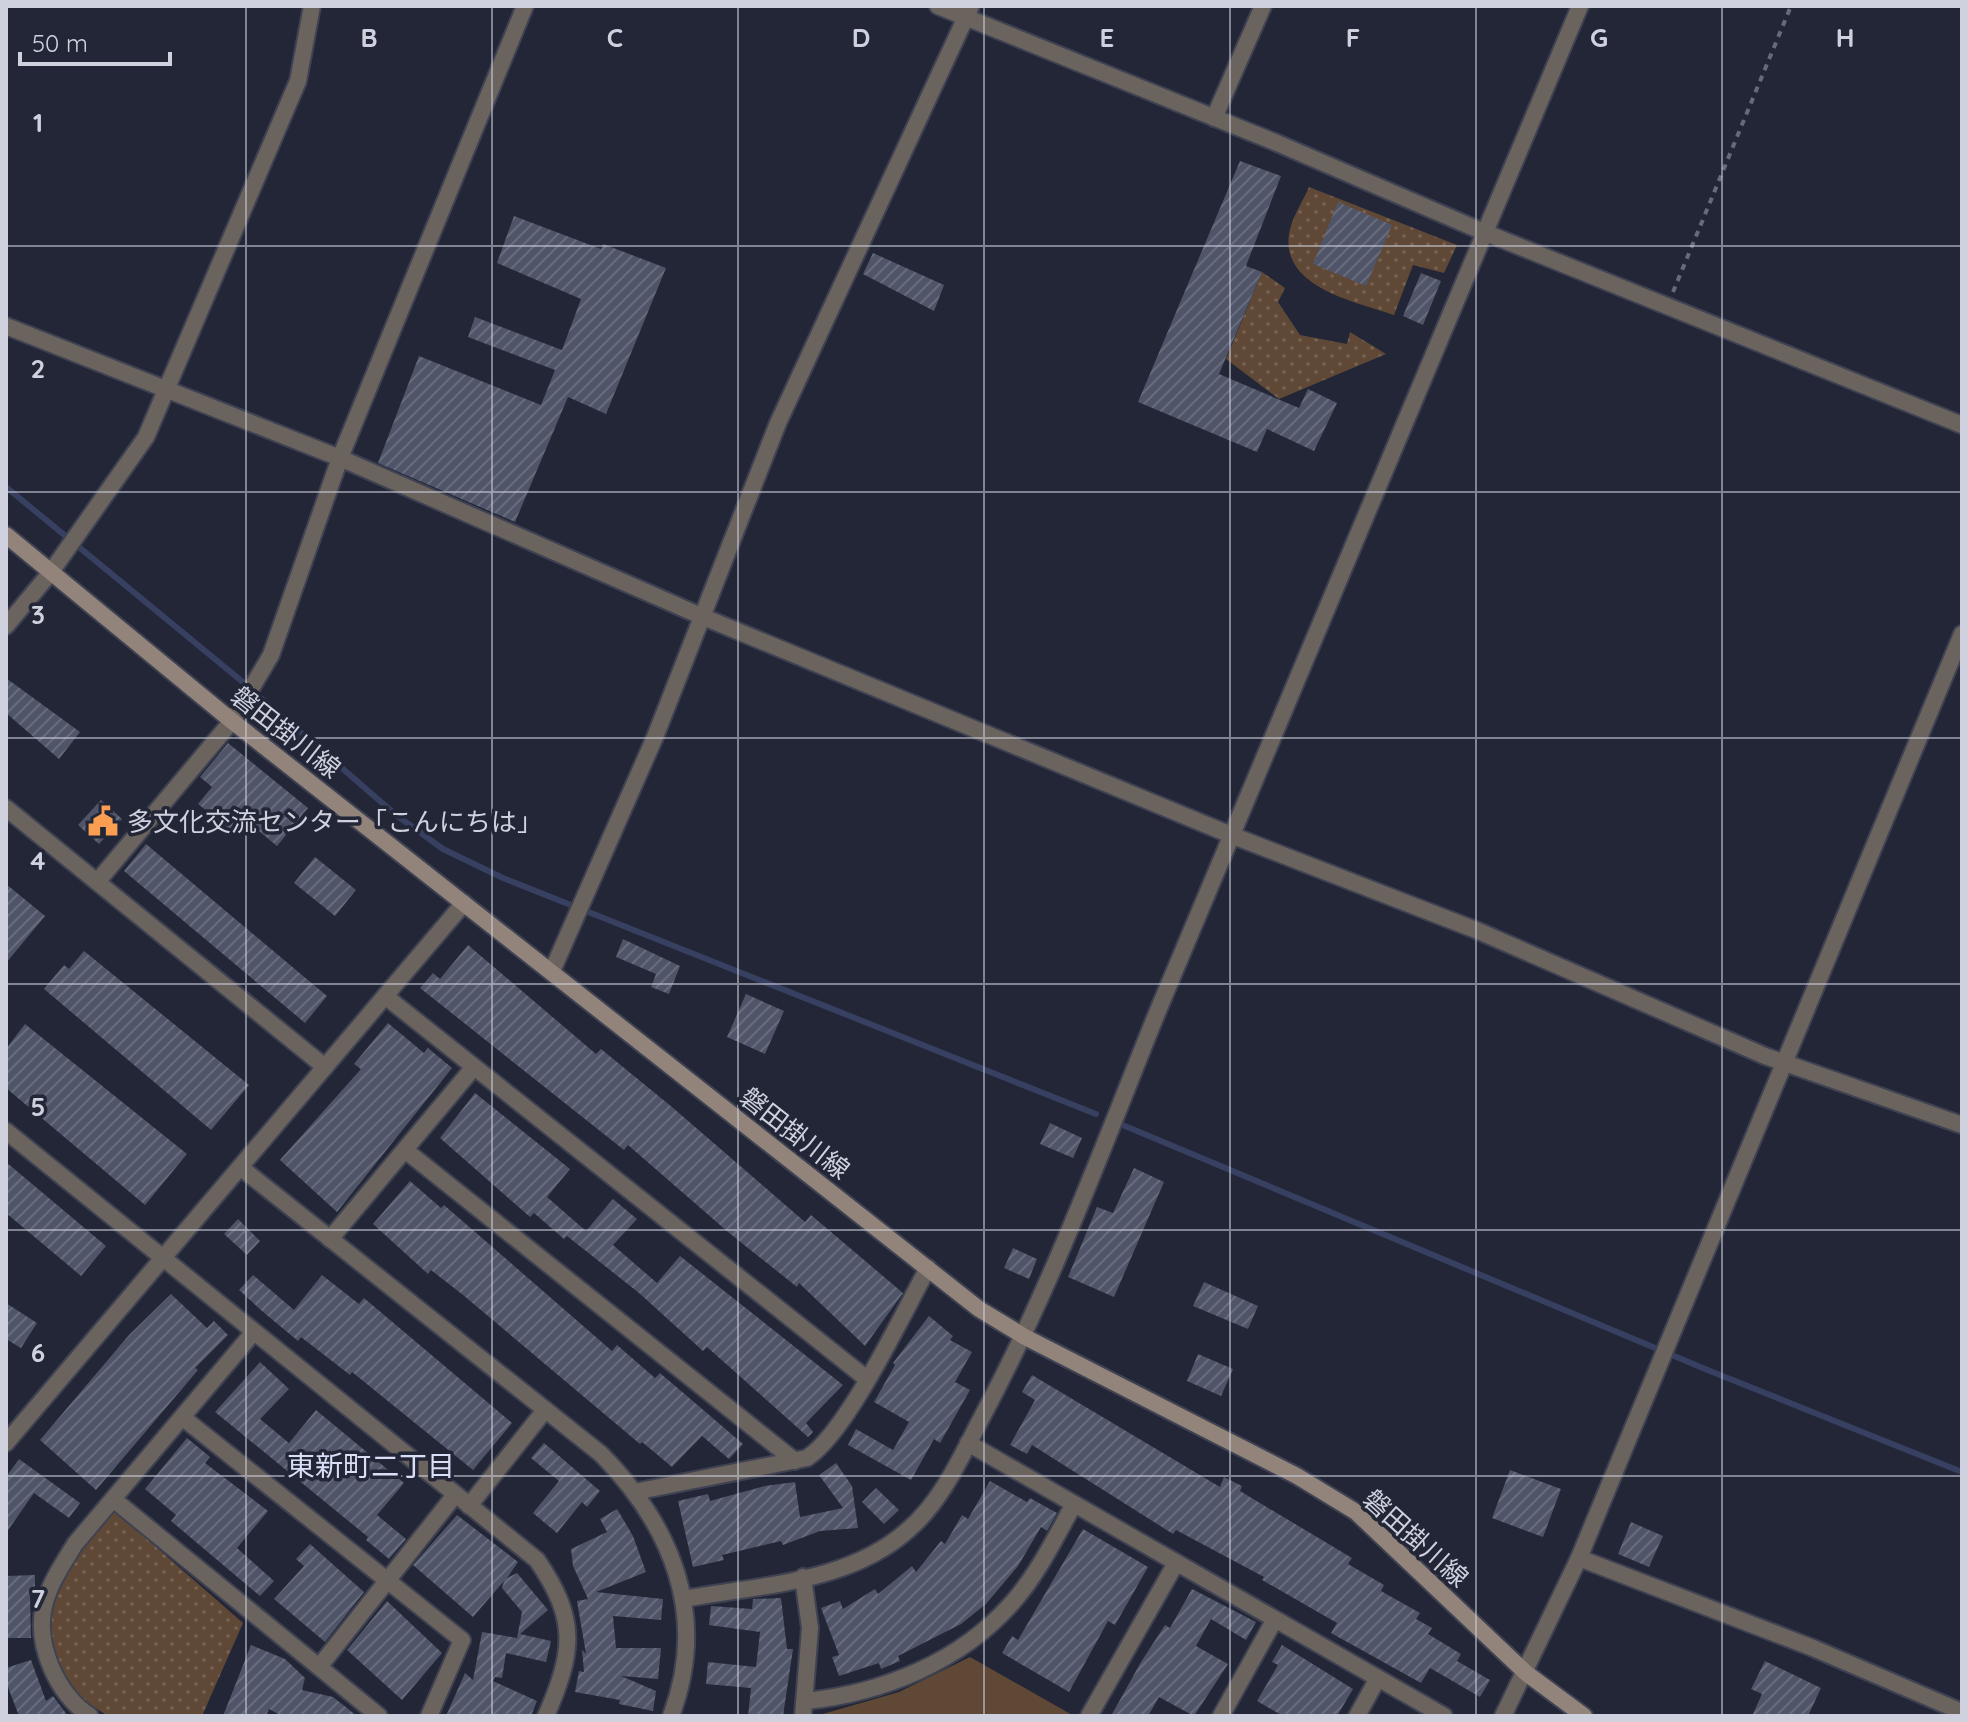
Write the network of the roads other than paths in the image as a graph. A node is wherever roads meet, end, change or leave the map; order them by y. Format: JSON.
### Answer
{"nodes":[{"id":1,"x":312,"y":6,"type":"edge"},
{"id":2,"x":525,"y":6,"type":"edge"},
{"id":3,"x":938,"y":6,"type":"edge"},
{"id":4,"x":1263,"y":6,"type":"edge"},
{"id":5,"x":1580,"y":6,"type":"edge"},
{"id":6,"x":968,"y":11,"type":"edge"},
{"id":7,"x":1214,"y":118,"type":"junction"},
{"id":8,"x":1486,"y":233,"type":"junction"},
{"id":9,"x":6,"y":326,"type":"edge"},
{"id":10,"x":168,"y":390,"type":"junction"},
{"id":11,"x":1962,"y":425,"type":"edge"},
{"id":12,"x":340,"y":458,"type":"junction"},
{"id":13,"x":6,"y":535,"type":"edge"},
{"id":14,"x":51,"y":572,"type":"junction"},
{"id":15,"x":701,"y":616,"type":"junction"},
{"id":16,"x":6,"y":626,"type":"edge"},
{"id":17,"x":1962,"y":634,"type":"edge"},
{"id":18,"x":232,"y":721,"type":"junction"},
{"id":19,"x":6,"y":808,"type":"edge"},
{"id":20,"x":1231,"y":835,"type":"junction"},
{"id":21,"x":98,"y":881,"type":"junction"},
{"id":22,"x":464,"y":903,"type":"junction"},
{"id":23,"x":552,"y":971,"type":"junction"},
{"id":24,"x":385,"y":996,"type":"junction"},
{"id":25,"x":1787,"y":1061,"type":"junction"},
{"id":26,"x":325,"y":1067,"type":"junction"},
{"id":27,"x":474,"y":1067,"type":"junction"},
{"id":28,"x":1962,"y":1125,"type":"edge"},
{"id":29,"x":6,"y":1131,"type":"edge"},
{"id":30,"x":405,"y":1150,"type":"junction"},
{"id":31,"x":240,"y":1167,"type":"junction"},
{"id":32,"x":330,"y":1239,"type":"junction"},
{"id":33,"x":161,"y":1260,"type":"junction"},
{"id":34,"x":928,"y":1268,"type":"junction"},
{"id":35,"x":253,"y":1333,"type":"junction"},
{"id":36,"x":1025,"y":1337,"type":"junction"},
{"id":37,"x":867,"y":1379,"type":"junction"},
{"id":38,"x":545,"y":1410,"type":"junction"},
{"id":39,"x":182,"y":1417,"type":"junction"},
{"id":40,"x":6,"y":1443,"type":"edge"},
{"id":41,"x":968,"y":1443,"type":"junction"},
{"id":42,"x":795,"y":1461,"type":"junction"},
{"id":43,"x":634,"y":1492,"type":"junction"},
{"id":44,"x":455,"y":1495,"type":"junction"},
{"id":45,"x":113,"y":1499,"type":"junction"},
{"id":46,"x":1074,"y":1504,"type":"junction"},
{"id":47,"x":469,"y":1506,"type":"junction"},
{"id":48,"x":1579,"y":1558,"type":"junction"},
{"id":49,"x":1176,"y":1563,"type":"junction"},
{"id":50,"x":803,"y":1577,"type":"junction"},
{"id":51,"x":387,"y":1579,"type":"junction"},
{"id":52,"x":684,"y":1599,"type":"junction"},
{"id":53,"x":1275,"y":1619,"type":"junction"},
{"id":54,"x":319,"y":1667,"type":"junction"},
{"id":55,"x":1526,"y":1673,"type":"junction"},
{"id":56,"x":1378,"y":1678,"type":"junction"},
{"id":57,"x":804,"y":1708,"type":"edge"},
{"id":58,"x":1962,"y":1712,"type":"edge"},
{"id":59,"x":90,"y":1716,"type":"edge"},
{"id":60,"x":379,"y":1716,"type":"edge"},
{"id":61,"x":429,"y":1716,"type":"edge"},
{"id":62,"x":546,"y":1716,"type":"edge"},
{"id":63,"x":671,"y":1716,"type":"edge"},
{"id":64,"x":1089,"y":1716,"type":"edge"},
{"id":65,"x":1221,"y":1716,"type":"edge"},
{"id":66,"x":1357,"y":1716,"type":"edge"},
{"id":67,"x":1444,"y":1716,"type":"edge"},
{"id":68,"x":1503,"y":1716,"type":"edge"},
{"id":69,"x":1584,"y":1716,"type":"edge"}],
"edges":[{"from":1,"to":10,"type":"street"},
{"from":2,"to":12,"type":"street"},
{"from":3,"to":6,"type":"street"},
{"from":4,"to":7,"type":"street"},
{"from":5,"to":8,"type":"street"},
{"from":6,"to":7,"type":"street"},
{"from":6,"to":15,"type":"street"},
{"from":7,"to":8,"type":"street"},
{"from":8,"to":11,"type":"street"},
{"from":8,"to":20,"type":"street"},
{"from":9,"to":10,"type":"street"},
{"from":10,"to":12,"type":"street"},
{"from":10,"to":14,"type":"street"},
{"from":12,"to":15,"type":"street"},
{"from":12,"to":18,"type":"street"},
{"from":13,"to":14,"type":"main road","name":"磐田掛川線"},
{"from":14,"to":16,"type":"street"},
{"from":14,"to":18,"type":"main road","name":"磐田掛川線"},
{"from":15,"to":20,"type":"street"},
{"from":15,"to":23,"type":"street"},
{"from":17,"to":25,"type":"street"},
{"from":18,"to":21,"type":"street"},
{"from":18,"to":22,"type":"main road","name":"磐田掛川線"},
{"from":19,"to":21,"type":"street"},
{"from":20,"to":25,"type":"street"},
{"from":20,"to":36,"type":"street"},
{"from":21,"to":26,"type":"street"},
{"from":22,"to":23,"type":"main road","name":"磐田掛川線"},
{"from":22,"to":24,"type":"street"},
{"from":23,"to":34,"type":"main road","name":"磐田掛川線"},
{"from":24,"to":26,"type":"street"},
{"from":24,"to":27,"type":"street"},
{"from":25,"to":28,"type":"street"},
{"from":25,"to":48,"type":"street"},
{"from":26,"to":31,"type":"street"},
{"from":27,"to":30,"type":"street"},
{"from":27,"to":37,"type":"street"},
{"from":29,"to":33,"type":"street"},
{"from":30,"to":32,"type":"street"},
{"from":30,"to":42,"type":"street"},
{"from":31,"to":32,"type":"street"},
{"from":31,"to":33,"type":"street"},
{"from":32,"to":38,"type":"street"},
{"from":33,"to":35,"type":"street"},
{"from":33,"to":40,"type":"street"},
{"from":34,"to":36,"type":"main road","name":"磐田掛川線"},
{"from":34,"to":37,"type":"street"},
{"from":35,"to":39,"type":"street"},
{"from":35,"to":44,"type":"street"},
{"from":36,"to":41,"type":"street"},
{"from":36,"to":55,"type":"main road","name":"磐田掛川線"},
{"from":37,"to":42,"type":"street"},
{"from":38,"to":43,"type":"street"},
{"from":38,"to":47,"type":"street"},
{"from":39,"to":45,"type":"street"},
{"from":39,"to":51,"type":"street"},
{"from":41,"to":46,"type":"street"},
{"from":41,"to":50,"type":"street"},
{"from":42,"to":43,"type":"street"},
{"from":43,"to":52,"type":"street"},
{"from":44,"to":47,"type":"street"},
{"from":44,"to":51,"type":"street"},
{"from":45,"to":54,"type":"street"},
{"from":45,"to":59,"type":"street"},
{"from":46,"to":49,"type":"street"},
{"from":46,"to":57,"type":"street"},
{"from":47,"to":62,"type":"street"},
{"from":48,"to":55,"type":"street"},
{"from":48,"to":58,"type":"street"},
{"from":49,"to":53,"type":"street"},
{"from":49,"to":64,"type":"street"},
{"from":50,"to":52,"type":"street"},
{"from":50,"to":57,"type":"street"},
{"from":51,"to":54,"type":"street"},
{"from":51,"to":61,"type":"street"},
{"from":52,"to":63,"type":"street"},
{"from":53,"to":56,"type":"street"},
{"from":53,"to":65,"type":"street"},
{"from":54,"to":60,"type":"street"},
{"from":55,"to":68,"type":"street"},
{"from":55,"to":69,"type":"main road","name":"磐田掛川線"},
{"from":56,"to":66,"type":"street"},
{"from":56,"to":67,"type":"street"}]}
